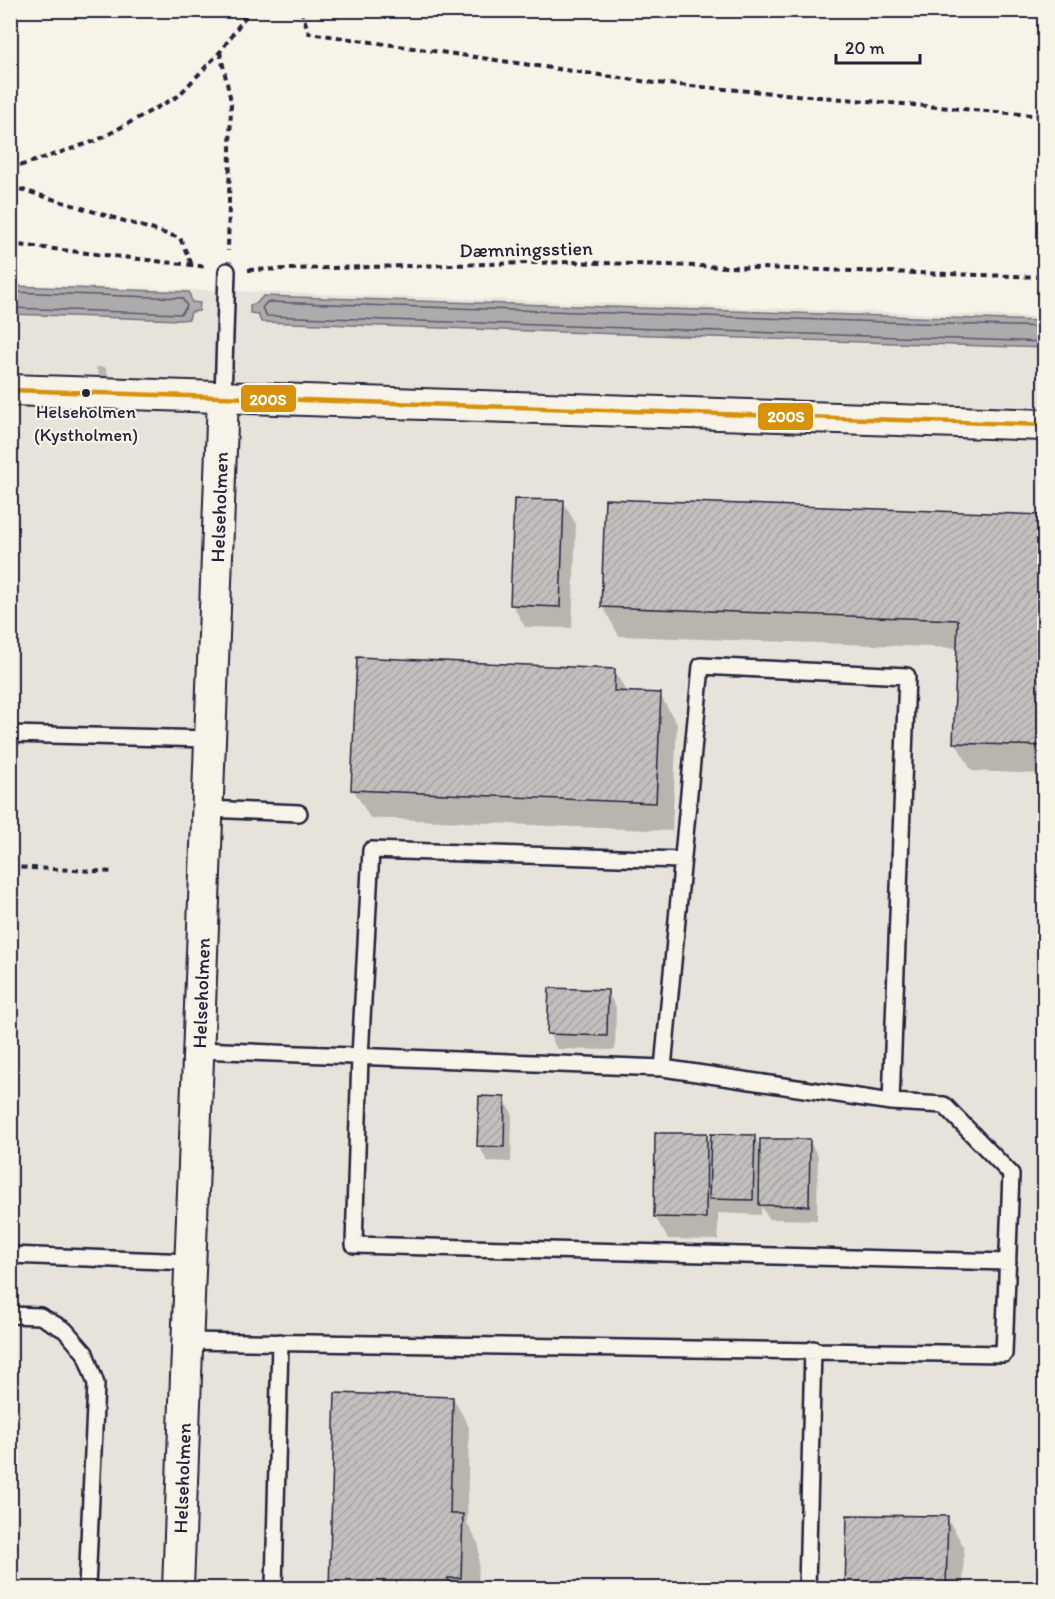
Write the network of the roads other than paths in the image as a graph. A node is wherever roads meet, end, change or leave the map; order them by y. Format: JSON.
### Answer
{"nodes":[{"id":1,"x":227,"y":271,"type":"road end"},
{"id":2,"x":10,"y":390,"type":"edge"},
{"id":3,"x":223,"y":397,"type":"junction"},
{"id":4,"x":1044,"y":424,"type":"edge"},
{"id":5,"x":10,"y":734,"type":"edge"},
{"id":6,"x":210,"y":739,"type":"junction"},
{"id":7,"x":208,"y":809,"type":"junction"},
{"id":8,"x":299,"y":813,"type":"dead end"},
{"id":9,"x":681,"y":860,"type":"junction"},
{"id":10,"x":198,"y":1050,"type":"junction"},
{"id":11,"x":360,"y":1057,"type":"junction"},
{"id":12,"x":663,"y":1068,"type":"junction"},
{"id":13,"x":891,"y":1102,"type":"junction"},
{"id":14,"x":10,"y":1255,"type":"edge"},
{"id":15,"x":190,"y":1262,"type":"junction"},
{"id":16,"x":1008,"y":1262,"type":"junction"},
{"id":17,"x":10,"y":1315,"type":"edge"},
{"id":18,"x":187,"y":1341,"type":"junction"},
{"id":19,"x":280,"y":1342,"type":"junction"},
{"id":20,"x":813,"y":1349,"type":"junction"},
{"id":21,"x":87,"y":1588,"type":"edge"},
{"id":22,"x":178,"y":1588,"type":"edge"},
{"id":23,"x":273,"y":1588,"type":"edge"},
{"id":24,"x":807,"y":1588,"type":"edge"}],
"edges":[{"from":1,"to":3,"type":"lane"},
{"from":2,"to":3,"type":"street"},
{"from":3,"to":4,"type":"street"},
{"from":3,"to":6,"type":"street","name":"Helseholmen"},
{"from":5,"to":6,"type":"lane"},
{"from":6,"to":7,"type":"street","name":"Helseholmen"},
{"from":7,"to":8,"type":"lane"},
{"from":7,"to":10,"type":"street","name":"Helseholmen"},
{"from":9,"to":11,"type":"lane"},
{"from":9,"to":12,"type":"lane"},
{"from":9,"to":13,"type":"lane"},
{"from":10,"to":11,"type":"lane"},
{"from":10,"to":15,"type":"street","name":"Helseholmen"},
{"from":11,"to":12,"type":"lane"},
{"from":11,"to":16,"type":"lane"},
{"from":12,"to":13,"type":"lane"},
{"from":13,"to":16,"type":"lane"},
{"from":14,"to":15,"type":"lane"},
{"from":15,"to":18,"type":"street","name":"Helseholmen"},
{"from":16,"to":20,"type":"lane"},
{"from":17,"to":21,"type":"lane"},
{"from":18,"to":19,"type":"lane"},
{"from":18,"to":22,"type":"street","name":"Helseholmen"},
{"from":19,"to":20,"type":"lane"},
{"from":19,"to":23,"type":"lane"},
{"from":20,"to":24,"type":"lane"}]}
